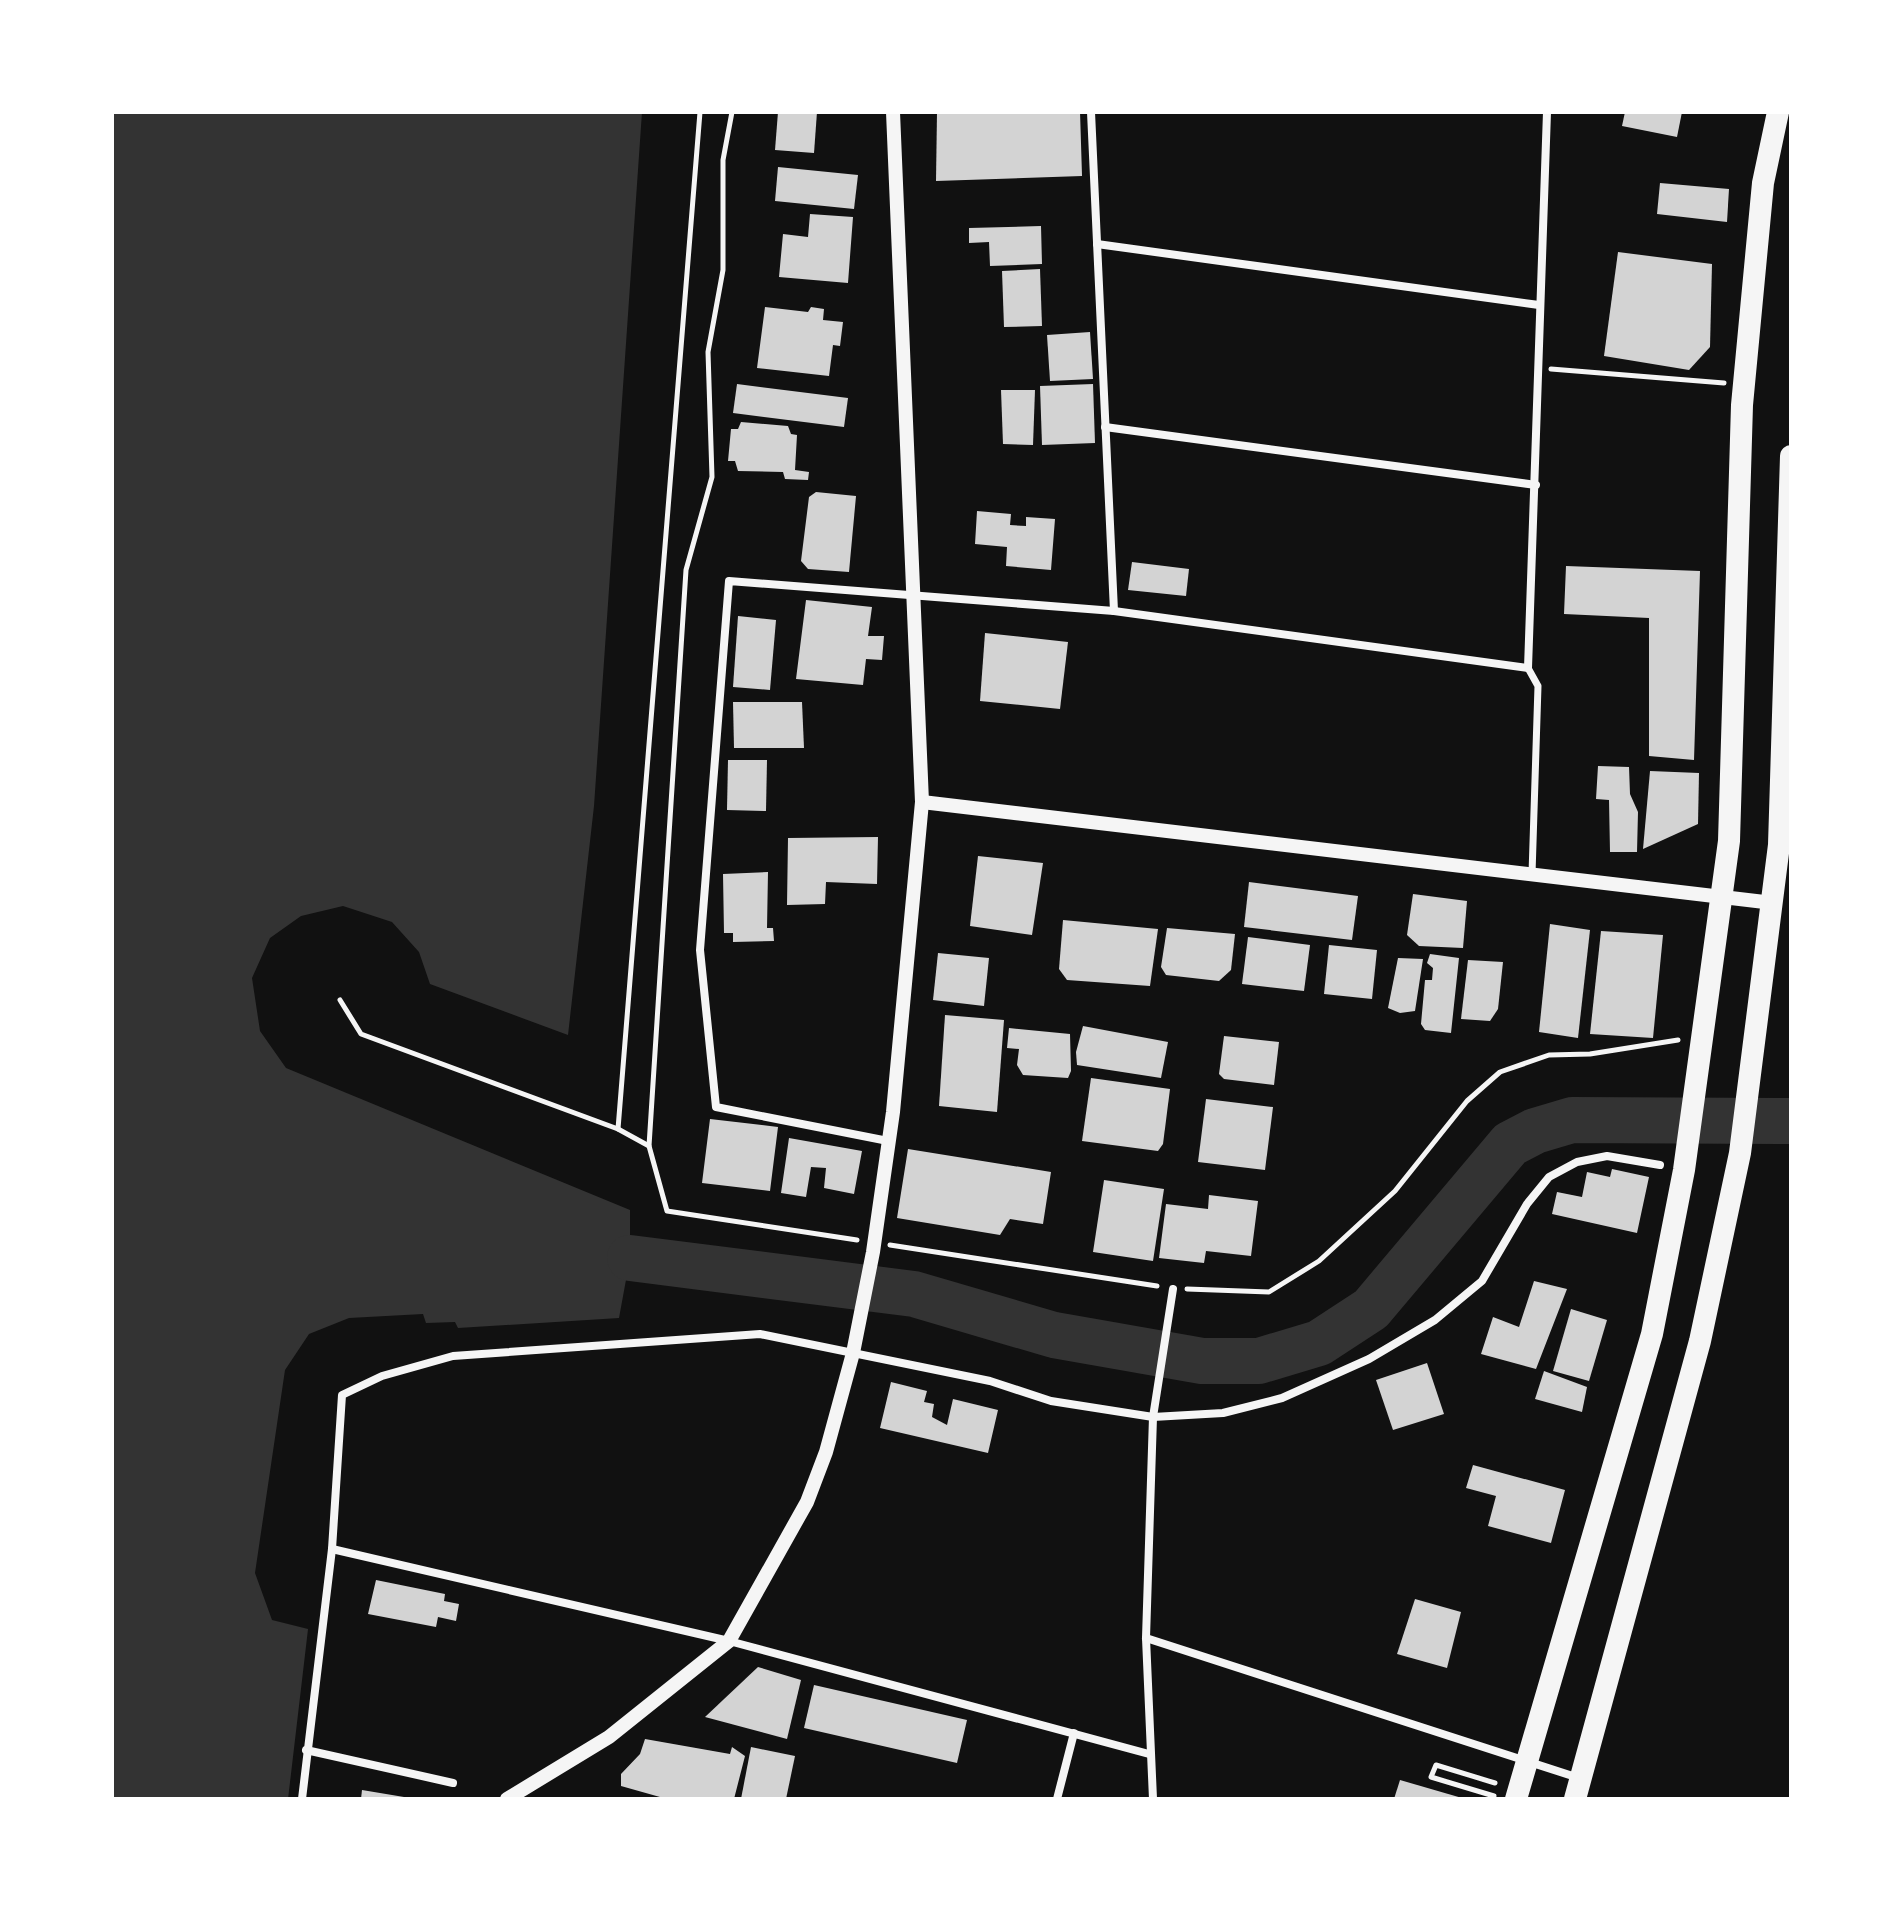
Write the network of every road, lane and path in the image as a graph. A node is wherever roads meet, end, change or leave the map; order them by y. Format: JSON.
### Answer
{"nodes":[{"id":1,"x":700,"y":112,"type":"edge"},
{"id":2,"x":732,"y":112,"type":"edge"},
{"id":3,"x":893,"y":112,"type":"edge"},
{"id":4,"x":1091,"y":112,"type":"edge"},
{"id":5,"x":1547,"y":112,"type":"edge"},
{"id":6,"x":1778,"y":112,"type":"edge"},
{"id":7,"x":1097,"y":244,"type":"junction"},
{"id":8,"x":1539,"y":305,"type":"junction"},
{"id":9,"x":1538,"y":368,"type":"junction"},
{"id":10,"x":1732,"y":384,"type":"dead end"},
{"id":11,"x":1105,"y":427,"type":"junction"},
{"id":12,"x":1791,"y":456,"type":"edge"},
{"id":13,"x":1536,"y":485,"type":"junction"},
{"id":14,"x":913,"y":597,"type":"junction"},
{"id":15,"x":1114,"y":611,"type":"junction"},
{"id":16,"x":1528,"y":668,"type":"junction"},
{"id":17,"x":922,"y":802,"type":"junction"},
{"id":18,"x":1532,"y":874,"type":"junction"},
{"id":19,"x":1723,"y":897,"type":"junction"},
{"id":20,"x":1773,"y":903,"type":"junction"},
{"id":21,"x":340,"y":1000,"type":"dead end"},
{"id":22,"x":1681,"y":1039,"type":"dead end"},
{"id":23,"x":618,"y":1129,"type":"junction"},
{"id":24,"x":888,"y":1141,"type":"junction"},
{"id":25,"x":649,"y":1146,"type":"junction"},
{"id":26,"x":1660,"y":1165,"type":"dead end"},
{"id":27,"x":874,"y":1248,"type":"junction"},
{"id":28,"x":1173,"y":1289,"type":"junction"},
{"id":29,"x":854,"y":1346,"type":"junction"},
{"id":30,"x":1153,"y":1417,"type":"junction"},
{"id":31,"x":332,"y":1549,"type":"junction"},
{"id":32,"x":1146,"y":1638,"type":"junction"},
{"id":33,"x":729,"y":1641,"type":"junction"},
{"id":34,"x":1074,"y":1733,"type":"junction"},
{"id":35,"x":306,"y":1750,"type":"junction"},
{"id":36,"x":1149,"y":1754,"type":"junction"},
{"id":37,"x":1526,"y":1762,"type":"junction"},
{"id":38,"x":453,"y":1783,"type":"dead end"},
{"id":39,"x":1495,"y":1783,"type":"dead end"},
{"id":40,"x":1578,"y":1789,"type":"edge"},
{"id":41,"x":512,"y":1798,"type":"edge"},
{"id":42,"x":302,"y":1799,"type":"edge"},
{"id":43,"x":1057,"y":1799,"type":"edge"},
{"id":44,"x":1153,"y":1799,"type":"edge"},
{"id":45,"x":1505,"y":1799,"type":"edge"},
{"id":46,"x":1516,"y":1799,"type":"edge"}],
"edges":[{"from":1,"to":23,"type":"path"},
{"from":2,"to":25,"type":"path"},
{"from":3,"to":14,"type":"street"},
{"from":4,"to":7,"type":"street"},
{"from":5,"to":8,"type":"street"},
{"from":6,"to":19,"type":"highway"},
{"from":7,"to":8,"type":"street"},
{"from":7,"to":11,"type":"street"},
{"from":8,"to":9,"type":"street"},
{"from":9,"to":10,"type":"path"},
{"from":9,"to":13,"type":"street"},
{"from":11,"to":13,"type":"street"},
{"from":11,"to":15,"type":"street"},
{"from":12,"to":20,"type":"highway"},
{"from":13,"to":16,"type":"street"},
{"from":14,"to":15,"type":"street"},
{"from":14,"to":17,"type":"street"},
{"from":14,"to":24,"type":"street"},
{"from":15,"to":16,"type":"street"},
{"from":16,"to":18,"type":"street"},
{"from":17,"to":18,"type":"street"},
{"from":17,"to":24,"type":"street"},
{"from":18,"to":19,"type":"street"},
{"from":19,"to":20,"type":"street"},
{"from":19,"to":37,"type":"highway"},
{"from":20,"to":40,"type":"highway"},
{"from":21,"to":23,"type":"path"},
{"from":22,"to":28,"type":"path"},
{"from":23,"to":25,"type":"path"},
{"from":24,"to":27,"type":"street"},
{"from":25,"to":27,"type":"path"},
{"from":26,"to":30,"type":"street"},
{"from":27,"to":28,"type":"path"},
{"from":27,"to":29,"type":"street"},
{"from":28,"to":30,"type":"street"},
{"from":29,"to":30,"type":"street"},
{"from":29,"to":31,"type":"street"},
{"from":29,"to":33,"type":"street"},
{"from":30,"to":32,"type":"street"},
{"from":31,"to":33,"type":"street"},
{"from":31,"to":35,"type":"street"},
{"from":32,"to":36,"type":"street"},
{"from":32,"to":37,"type":"street"},
{"from":33,"to":34,"type":"street"},
{"from":33,"to":41,"type":"street"},
{"from":34,"to":36,"type":"street"},
{"from":34,"to":43,"type":"street"},
{"from":35,"to":38,"type":"street"},
{"from":35,"to":42,"type":"street"},
{"from":36,"to":44,"type":"street"},
{"from":37,"to":40,"type":"street"},
{"from":37,"to":46,"type":"highway"},
{"from":39,"to":45,"type":"path"}]}
